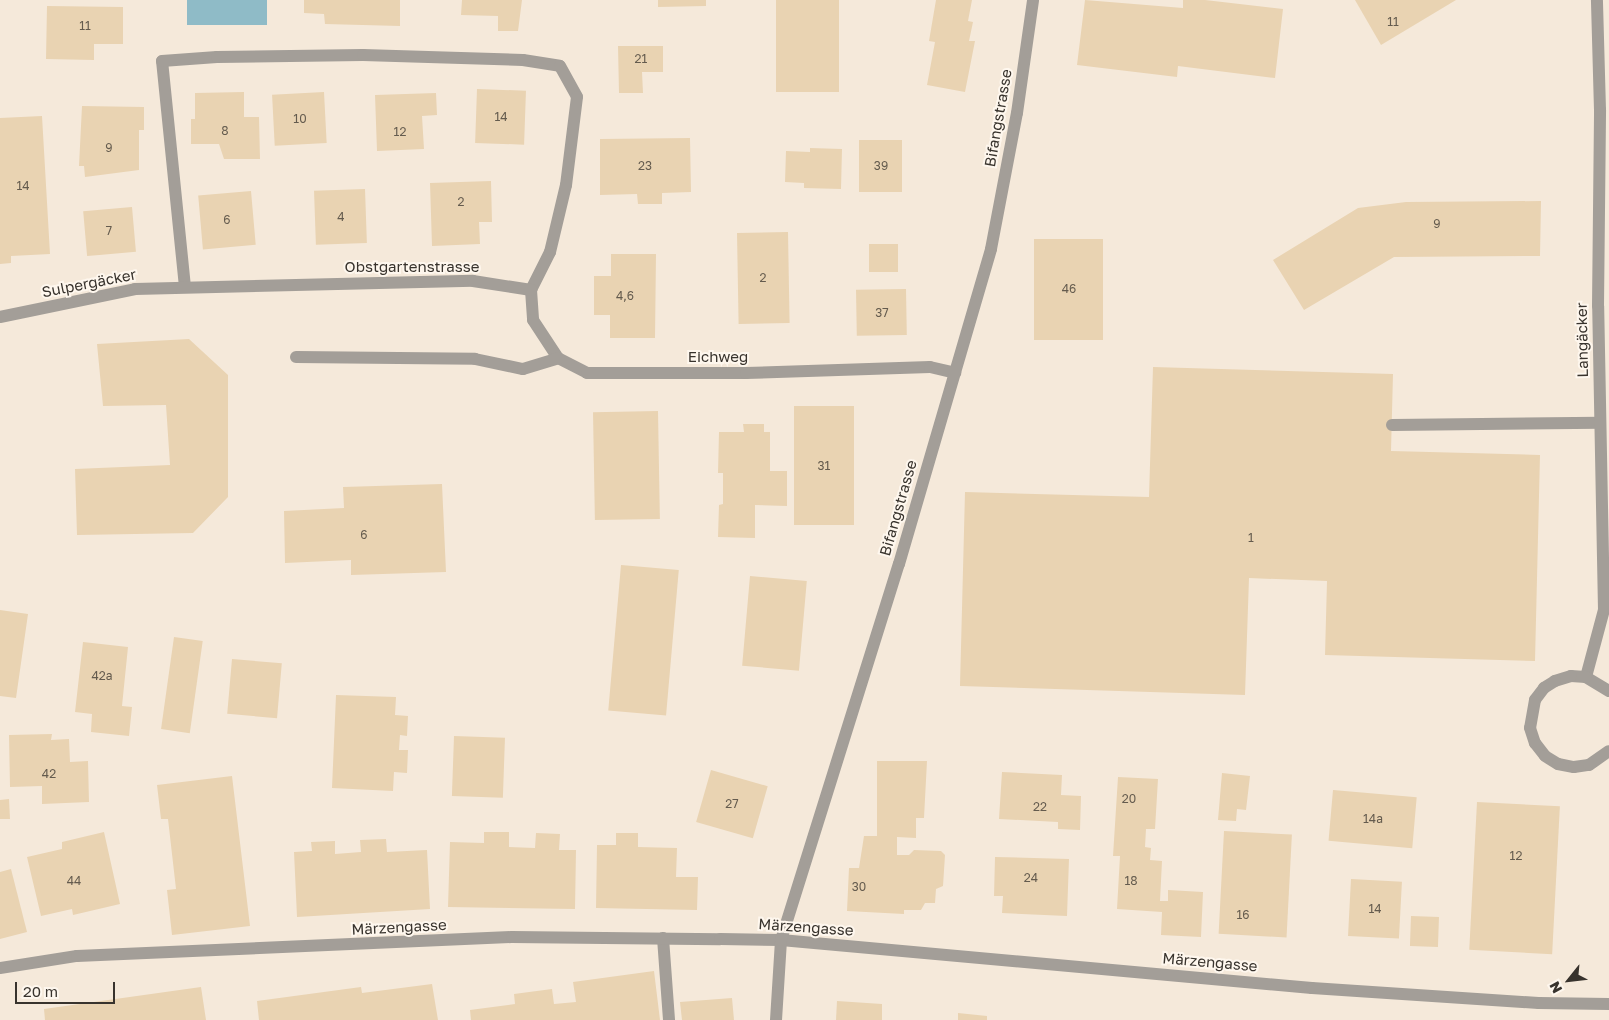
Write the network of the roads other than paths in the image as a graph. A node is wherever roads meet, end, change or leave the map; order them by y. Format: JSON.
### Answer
{"nodes":[{"id":1,"x":1033,"y":0,"type":"edge"},
{"id":2,"x":1597,"y":0,"type":"edge"},
{"id":3,"x":185,"y":287,"type":"junction"},
{"id":4,"x":532,"y":290,"type":"junction"},
{"id":5,"x":0,"y":317,"type":"edge"},
{"id":6,"x":296,"y":356,"type":"dead end"},
{"id":7,"x":558,"y":358,"type":"junction"},
{"id":8,"x":955,"y":373,"type":"junction"},
{"id":9,"x":1600,"y":423,"type":"junction"},
{"id":10,"x":1392,"y":425,"type":"dead end"},
{"id":11,"x":1586,"y":678,"type":"junction"},
{"id":12,"x":1609,"y":691,"type":"edge"},
{"id":13,"x":1607,"y":758,"type":"edge"},
{"id":14,"x":663,"y":938,"type":"junction"},
{"id":15,"x":781,"y":940,"type":"junction"},
{"id":16,"x":0,"y":968,"type":"edge"},
{"id":17,"x":1609,"y":1004,"type":"edge"},
{"id":18,"x":670,"y":1020,"type":"edge"},
{"id":19,"x":776,"y":1020,"type":"edge"}],
"edges":[{"from":1,"to":8,"type":"street","name":"Bifangstrasse"},
{"from":2,"to":9,"type":"street","name":"Langäcker"},
{"from":3,"to":4,"type":"street","name":"Obstgartenstrasse"},
{"from":3,"to":4,"type":"street"},
{"from":3,"to":5,"type":"street","name":"Sulpergäcker"},
{"from":4,"to":7,"type":"street","name":"Eichweg"},
{"from":6,"to":7,"type":"street"},
{"from":7,"to":8,"type":"street","name":"Eichweg"},
{"from":8,"to":15,"type":"street","name":"Bifangstrasse"},
{"from":9,"to":10,"type":"street"},
{"from":9,"to":11,"type":"street","name":"Langäcker"},
{"from":11,"to":12,"type":"street"},
{"from":11,"to":13,"type":"street"},
{"from":14,"to":15,"type":"street","name":"Märzengasse"},
{"from":14,"to":16,"type":"street","name":"Märzengasse"},
{"from":14,"to":18,"type":"street"},
{"from":15,"to":17,"type":"street","name":"Märzengasse"},
{"from":15,"to":19,"type":"street","name":"Bifangstrasse"}]}
